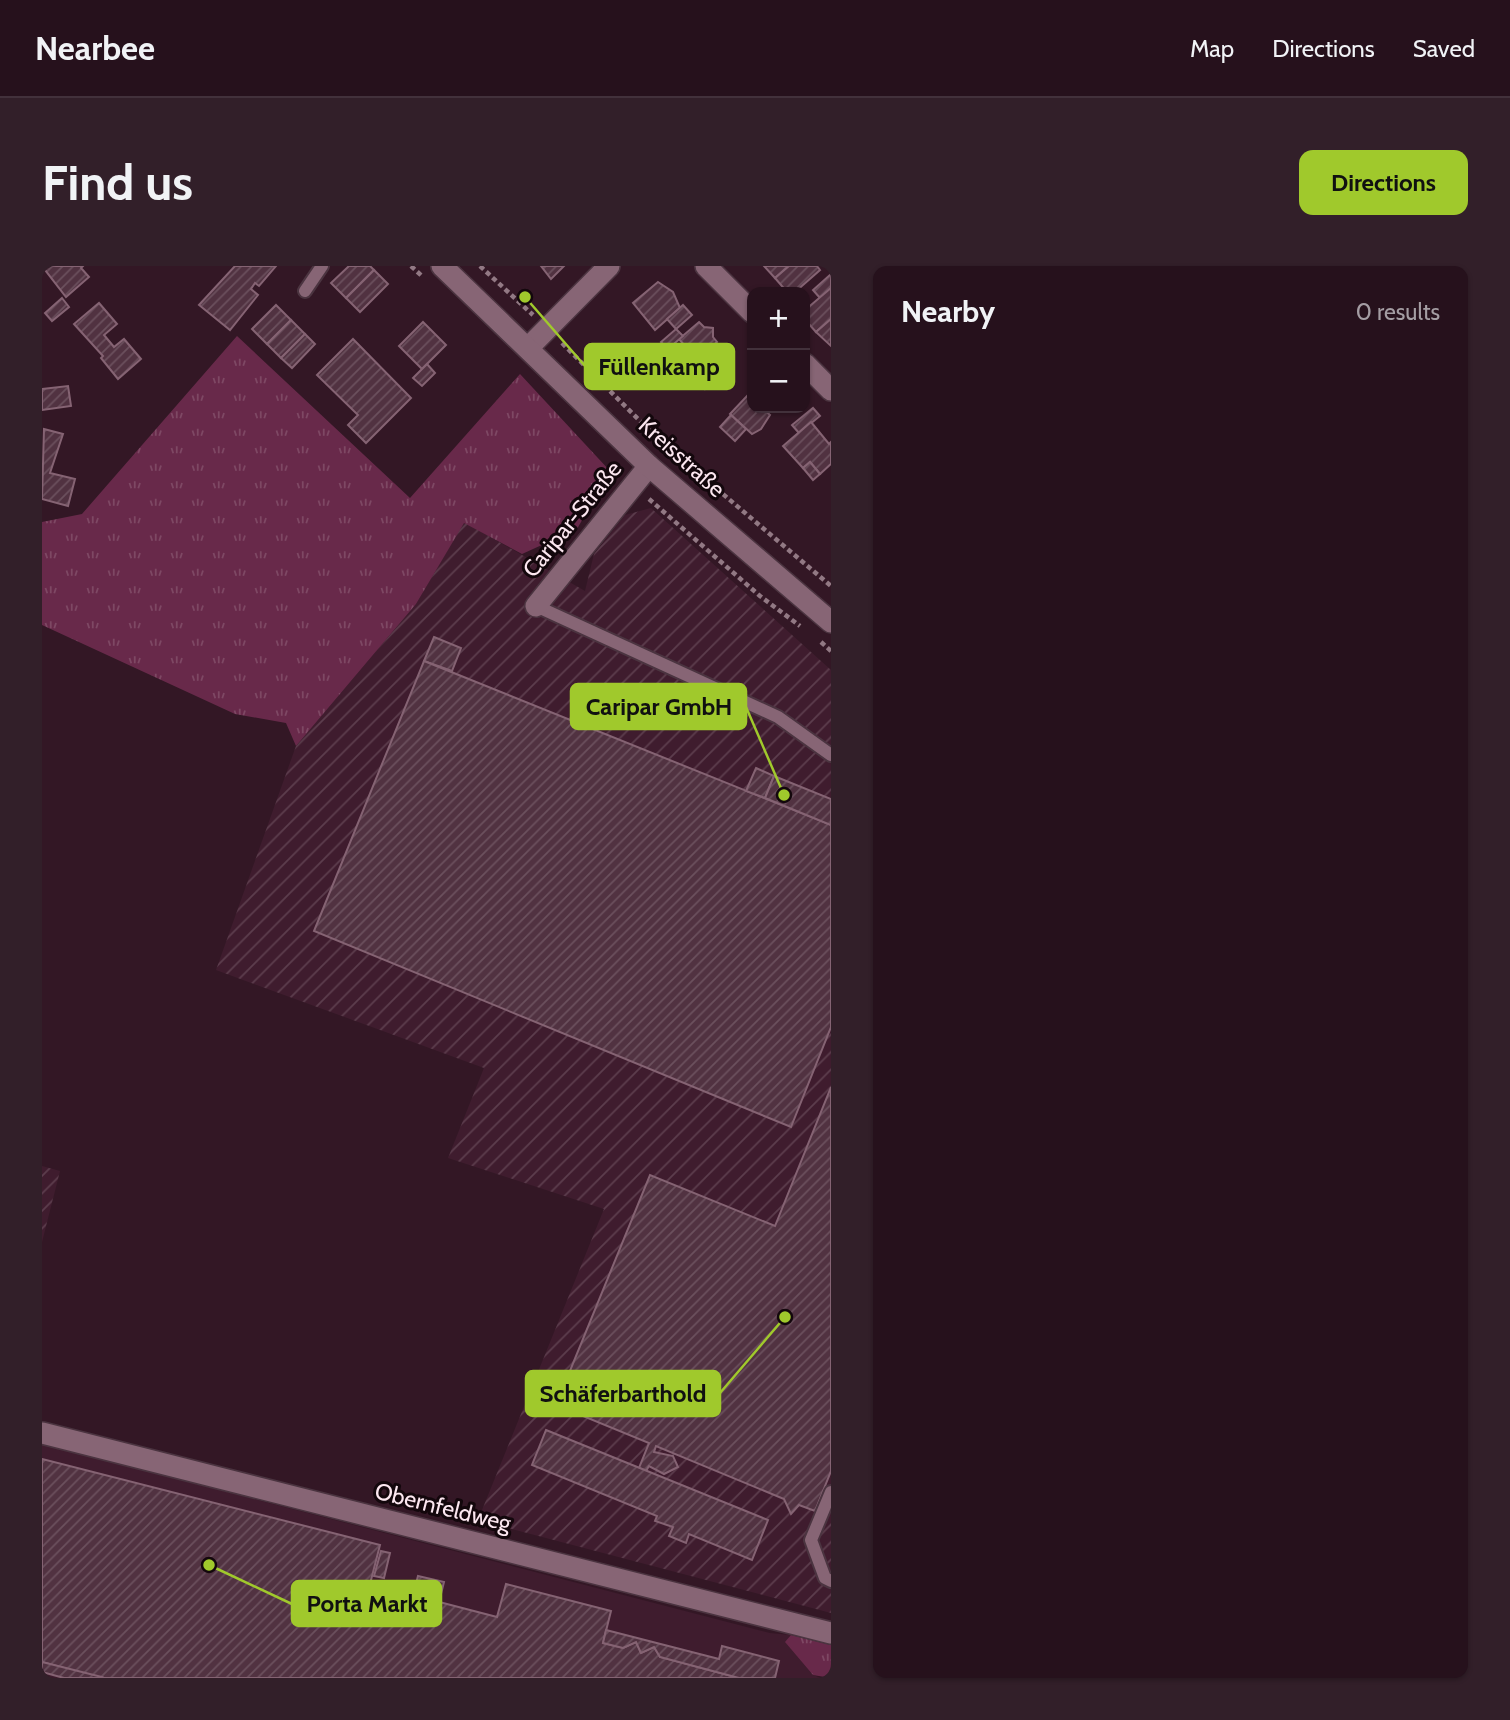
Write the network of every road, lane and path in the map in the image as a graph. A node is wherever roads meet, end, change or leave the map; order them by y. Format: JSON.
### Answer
{"nodes":[{"id":1,"x":322,"y":266,"type":"edge"},
{"id":2,"x":442,"y":266,"type":"edge"},
{"id":3,"x":480,"y":266,"type":"edge"},
{"id":4,"x":609,"y":266,"type":"edge"},
{"id":5,"x":706,"y":266,"type":"edge"},
{"id":6,"x":305,"y":291,"type":"dead end"},
{"id":7,"x":747,"y":307,"type":"edge"},
{"id":8,"x":548,"y":329,"type":"junction"},
{"id":9,"x":529,"y":347,"type":"junction"},
{"id":10,"x":810,"y":369,"type":"edge"},
{"id":11,"x":831,"y":390,"type":"edge"},
{"id":12,"x":649,"y":466,"type":"junction"},
{"id":13,"x":633,"y":484,"type":"junction"},
{"id":14,"x":831,"y":586,"type":"edge"},
{"id":15,"x":536,"y":606,"type":"joint"},
{"id":16,"x":831,"y":622,"type":"edge"},
{"id":17,"x":831,"y":650,"type":"edge"},
{"id":18,"x":831,"y":755,"type":"edge"},
{"id":19,"x":42,"y":1433,"type":"edge"},
{"id":20,"x":831,"y":1492,"type":"edge"},
{"id":21,"x":831,"y":1581,"type":"edge"},
{"id":22,"x":831,"y":1633,"type":"edge"}],
"edges":[{"from":1,"to":6,"type":"lane"},
{"from":2,"to":9,"type":"street","name":"Kreisstraße"},
{"from":3,"to":8,"type":"path"},
{"from":4,"to":8,"type":"street"},
{"from":5,"to":7,"type":"street"},
{"from":8,"to":9,"type":"street"},
{"from":8,"to":14,"type":"path"},
{"from":9,"to":12,"type":"street","name":"Kreisstraße"},
{"from":10,"to":11,"type":"street"},
{"from":12,"to":13,"type":"street","name":"Caripar-Straße"},
{"from":12,"to":16,"type":"street","name":"Kreisstraße"},
{"from":13,"to":15,"type":"street","name":"Caripar-Straße"},
{"from":13,"to":17,"type":"path"},
{"from":15,"to":18,"type":"lane"},
{"from":19,"to":22,"type":"street","name":"Obernfeldweg"},
{"from":20,"to":21,"type":"lane"}]}
